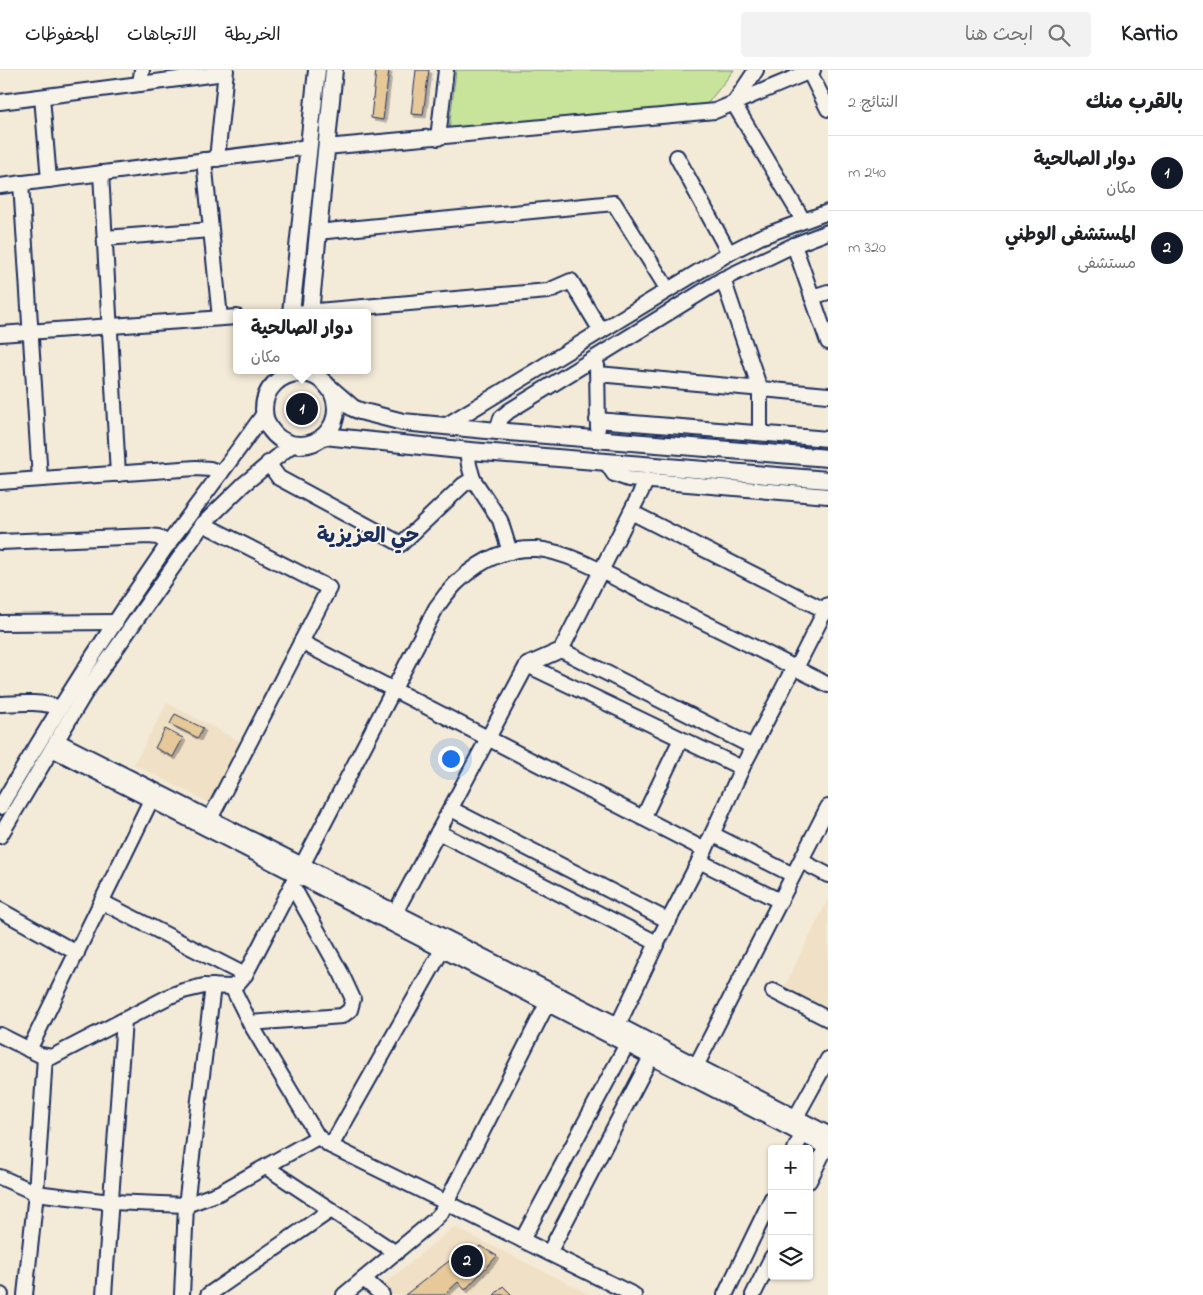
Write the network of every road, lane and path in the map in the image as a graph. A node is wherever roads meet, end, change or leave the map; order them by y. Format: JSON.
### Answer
{"nodes":[{"id":1,"x":142,"y":70,"type":"edge"},
{"id":2,"x":316,"y":70,"type":"edge"},
{"id":3,"x":334,"y":70,"type":"edge"},
{"id":4,"x":446,"y":70,"type":"edge"},
{"id":5,"x":756,"y":70,"type":"edge"},
{"id":6,"x":811,"y":70,"type":"edge"},
{"id":7,"x":226,"y":72,"type":"edge"},
{"id":8,"x":140,"y":84,"type":"junction"},
{"id":9,"x":42,"y":96,"type":"junction"},
{"id":10,"x":0,"y":102,"type":"edge"},
{"id":11,"x":734,"y":104,"type":"junction"},
{"id":12,"x":828,"y":109,"type":"edge"},
{"id":13,"x":438,"y":138,"type":"junction"},
{"id":14,"x":309,"y":147,"type":"junction"},
{"id":15,"x":326,"y":147,"type":"junction"},
{"id":16,"x":677,"y":157,"type":"dead end"},
{"id":17,"x":210,"y":160,"type":"junction"},
{"id":18,"x":101,"y":173,"type":"junction"},
{"id":19,"x":49,"y":180,"type":"junction"},
{"id":20,"x":21,"y":183,"type":"junction"},
{"id":21,"x":0,"y":186,"type":"edge"},
{"id":22,"x":828,"y":212,"type":"edge"},
{"id":23,"x":803,"y":220,"type":"junction"},
{"id":24,"x":211,"y":230,"type":"junction"},
{"id":25,"x":318,"y":232,"type":"junction"},
{"id":26,"x":828,"y":232,"type":"edge"},
{"id":27,"x":105,"y":238,"type":"junction"},
{"id":28,"x":794,"y":245,"type":"junction"},
{"id":29,"x":729,"y":253,"type":"junction"},
{"id":30,"x":723,"y":280,"type":"junction"},
{"id":31,"x":668,"y":290,"type":"junction"},
{"id":32,"x":828,"y":292,"type":"edge"},
{"id":33,"x":812,"y":297,"type":"junction"},
{"id":34,"x":302,"y":309,"type":"edge"},
{"id":35,"x":303,"y":309,"type":"edge"},
{"id":36,"x":337,"y":309,"type":"edge"},
{"id":37,"x":233,"y":317,"type":"edge"},
{"id":38,"x":220,"y":318,"type":"junction"},
{"id":39,"x":110,"y":326,"type":"junction"},
{"id":40,"x":601,"y":331,"type":"junction"},
{"id":41,"x":30,"y":332,"type":"junction"},
{"id":42,"x":0,"y":334,"type":"edge"},
{"id":43,"x":586,"y":340,"type":"junction"},
{"id":44,"x":828,"y":342,"type":"edge"},
{"id":45,"x":597,"y":358,"type":"junction"},
{"id":46,"x":303,"y":374,"type":"edge"},
{"id":47,"x":598,"y":374,"type":"junction"},
{"id":48,"x":282,"y":375,"type":"edge"},
{"id":49,"x":322,"y":379,"type":"edge"},
{"id":50,"x":760,"y":389,"type":"junction"},
{"id":51,"x":828,"y":396,"type":"edge"},
{"id":52,"x":265,"y":412,"type":"junction"},
{"id":53,"x":597,"y":420,"type":"junction"},
{"id":54,"x":445,"y":426,"type":"junction"},
{"id":55,"x":498,"y":431,"type":"junction"},
{"id":56,"x":760,"y":433,"type":"junction"},
{"id":57,"x":324,"y":436,"type":"junction"},
{"id":58,"x":599,"y":439,"type":"junction"},
{"id":59,"x":828,"y":439,"type":"edge"},
{"id":60,"x":293,"y":444,"type":"junction"},
{"id":61,"x":467,"y":450,"type":"junction"},
{"id":62,"x":828,"y":458,"type":"edge"},
{"id":63,"x":606,"y":462,"type":"junction"},
{"id":64,"x":268,"y":463,"type":"junction"},
{"id":65,"x":118,"y":474,"type":"junction"},
{"id":66,"x":221,"y":474,"type":"junction"},
{"id":67,"x":40,"y":479,"type":"junction"},
{"id":68,"x":473,"y":480,"type":"junction"},
{"id":69,"x":647,"y":480,"type":"junction"},
{"id":70,"x":828,"y":480,"type":"edge"},
{"id":71,"x":0,"y":482,"type":"edge"},
{"id":72,"x":828,"y":496,"type":"edge"},
{"id":73,"x":631,"y":512,"type":"junction"},
{"id":74,"x":203,"y":524,"type":"junction"},
{"id":75,"x":0,"y":542,"type":"edge"},
{"id":76,"x":169,"y":544,"type":"junction"},
{"id":77,"x":510,"y":552,"type":"junction"},
{"id":78,"x":601,"y":572,"type":"junction"},
{"id":79,"x":827,"y":610,"type":"edge"},
{"id":80,"x":116,"y":622,"type":"junction"},
{"id":81,"x":0,"y":623,"type":"edge"},
{"id":82,"x":301,"y":642,"type":"junction"},
{"id":83,"x":561,"y":650,"type":"junction"},
{"id":84,"x":527,"y":665,"type":"junction"},
{"id":85,"x":795,"y":667,"type":"junction"},
{"id":86,"x":828,"y":685,"type":"edge"},
{"id":87,"x":393,"y":689,"type":"junction"},
{"id":88,"x":0,"y":704,"type":"edge"},
{"id":89,"x":60,"y":708,"type":"junction"},
{"id":90,"x":488,"y":738,"type":"junction"},
{"id":91,"x":681,"y":739,"type":"junction"},
{"id":92,"x":55,"y":745,"type":"junction"},
{"id":93,"x":753,"y":746,"type":"junction"},
{"id":94,"x":742,"y":768,"type":"junction"},
{"id":95,"x":5,"y":791,"type":"edge"},
{"id":96,"x":152,"y":800,"type":"junction"},
{"id":97,"x":0,"y":807,"type":"edge"},
{"id":98,"x":828,"y":807,"type":"edge"},
{"id":99,"x":451,"y":810,"type":"junction"},
{"id":100,"x":211,"y":817,"type":"junction"},
{"id":101,"x":643,"y":818,"type":"junction"},
{"id":102,"x":438,"y":832,"type":"junction"},
{"id":103,"x":712,"y":834,"type":"junction"},
{"id":104,"x":0,"y":836,"type":"edge"},
{"id":105,"x":702,"y":855,"type":"junction"},
{"id":106,"x":801,"y":861,"type":"junction"},
{"id":107,"x":298,"y":875,"type":"junction"},
{"id":108,"x":828,"y":875,"type":"edge"},
{"id":109,"x":793,"y":876,"type":"junction"},
{"id":110,"x":780,"y":901,"type":"junction"},
{"id":111,"x":102,"y":902,"type":"junction"},
{"id":112,"x":0,"y":910,"type":"edge"},
{"id":113,"x":396,"y":911,"type":"junction"},
{"id":114,"x":669,"y":921,"type":"junction"},
{"id":115,"x":657,"y":943,"type":"junction"},
{"id":116,"x":442,"y":950,"type":"junction"},
{"id":117,"x":77,"y":953,"type":"junction"},
{"id":118,"x":245,"y":975,"type":"junction"},
{"id":119,"x":212,"y":986,"type":"junction"},
{"id":120,"x":232,"y":987,"type":"junction"},
{"id":121,"x":772,"y":991,"type":"dead end"},
{"id":122,"x":547,"y":1004,"type":"junction"},
{"id":123,"x":124,"y":1020,"type":"junction"},
{"id":124,"x":828,"y":1020,"type":"edge"},
{"id":125,"x":250,"y":1023,"type":"junction"},
{"id":126,"x":618,"y":1024,"type":"junction"},
{"id":127,"x":0,"y":1035,"type":"edge"},
{"id":128,"x":627,"y":1044,"type":"junction"},
{"id":129,"x":29,"y":1050,"type":"junction"},
{"id":130,"x":45,"y":1057,"type":"junction"},
{"id":131,"x":650,"y":1057,"type":"junction"},
{"id":132,"x":828,"y":1059,"type":"edge"},
{"id":133,"x":696,"y":1065,"type":"junction"},
{"id":134,"x":690,"y":1078,"type":"junction"},
{"id":135,"x":796,"y":1117,"type":"junction"},
{"id":136,"x":802,"y":1135,"type":"junction"},
{"id":137,"x":318,"y":1137,"type":"junction"},
{"id":138,"x":827,"y":1143,"type":"edge"},
{"id":139,"x":797,"y":1145,"type":"edge"},
{"id":140,"x":331,"y":1146,"type":"junction"},
{"id":141,"x":266,"y":1167,"type":"junction"},
{"id":142,"x":813,"y":1173,"type":"edge"},
{"id":143,"x":0,"y":1177,"type":"edge"},
{"id":144,"x":36,"y":1193,"type":"junction"},
{"id":145,"x":112,"y":1202,"type":"junction"},
{"id":146,"x":447,"y":1203,"type":"junction"},
{"id":147,"x":186,"y":1205,"type":"junction"},
{"id":148,"x":768,"y":1206,"type":"edge"},
{"id":149,"x":331,"y":1210,"type":"junction"},
{"id":150,"x":522,"y":1240,"type":"junction"},
{"id":151,"x":396,"y":1253,"type":"junction"},
{"id":152,"x":549,"y":1253,"type":"junction"},
{"id":153,"x":768,"y":1265,"type":"edge"},
{"id":154,"x":364,"y":1279,"type":"junction"},
{"id":155,"x":25,"y":1295,"type":"edge"},
{"id":156,"x":104,"y":1295,"type":"edge"},
{"id":157,"x":182,"y":1295,"type":"edge"},
{"id":158,"x":208,"y":1295,"type":"edge"},
{"id":159,"x":344,"y":1295,"type":"edge"},
{"id":160,"x":382,"y":1295,"type":"edge"},
{"id":161,"x":634,"y":1295,"type":"edge"},
{"id":162,"x":725,"y":1295,"type":"edge"},
{"id":163,"x":753,"y":1295,"type":"edge"}],
"edges":[{"from":1,"to":8,"type":"street"},
{"from":2,"to":14,"type":"main road"},
{"from":3,"to":15,"type":"main road"},
{"from":4,"to":13,"type":"street"},
{"from":5,"to":11,"type":"street"},
{"from":6,"to":11,"type":"street"},
{"from":6,"to":12,"type":"street"},
{"from":7,"to":8,"type":"street"},
{"from":7,"to":17,"type":"street"},
{"from":8,"to":9,"type":"street"},
{"from":9,"to":10,"type":"street"},
{"from":9,"to":19,"type":"street"},
{"from":11,"to":13,"type":"street"},
{"from":11,"to":23,"type":"street"},
{"from":13,"to":15,"type":"street"},
{"from":14,"to":17,"type":"street"},
{"from":14,"to":34,"type":"main road"},
{"from":15,"to":25,"type":"main road"},
{"from":16,"to":29,"type":"street"},
{"from":17,"to":18,"type":"street"},
{"from":17,"to":24,"type":"street"},
{"from":18,"to":19,"type":"street"},
{"from":18,"to":27,"type":"street"},
{"from":19,"to":20,"type":"street"},
{"from":20,"to":21,"type":"street"},
{"from":20,"to":41,"type":"street"},
{"from":22,"to":23,"type":"street"},
{"from":23,"to":29,"type":"street"},
{"from":24,"to":27,"type":"street"},
{"from":24,"to":38,"type":"street"},
{"from":25,"to":31,"type":"street"},
{"from":25,"to":35,"type":"main road"},
{"from":26,"to":28,"type":"street"},
{"from":27,"to":39,"type":"street"},
{"from":28,"to":30,"type":"street"},
{"from":28,"to":33,"type":"street"},
{"from":29,"to":31,"type":"street"},
{"from":30,"to":45,"type":"street"},
{"from":30,"to":50,"type":"street"},
{"from":31,"to":40,"type":"street"},
{"from":32,"to":33,"type":"street"},
{"from":33,"to":44,"type":"street"},
{"from":36,"to":40,"type":"street"},
{"from":37,"to":38,"type":"street"},
{"from":38,"to":39,"type":"street"},
{"from":39,"to":41,"type":"street"},
{"from":39,"to":65,"type":"street"},
{"from":40,"to":43,"type":"street"},
{"from":41,"to":42,"type":"street"},
{"from":41,"to":67,"type":"street"},
{"from":43,"to":45,"type":"street"},
{"from":43,"to":54,"type":"street"},
{"from":45,"to":47,"type":"street"},
{"from":45,"to":55,"type":"street"},
{"from":46,"to":49,"type":"main road"},
{"from":47,"to":50,"type":"street"},
{"from":47,"to":53,"type":"street"},
{"from":48,"to":52,"type":"main road"},
{"from":49,"to":54,"type":"main road"},
{"from":49,"to":57,"type":"main road"},
{"from":50,"to":51,"type":"street"},
{"from":50,"to":56,"type":"street"},
{"from":52,"to":60,"type":"main road"},
{"from":52,"to":66,"type":"street"},
{"from":53,"to":56,"type":"street"},
{"from":53,"to":58,"type":"street"},
{"from":54,"to":55,"type":"main road"},
{"from":55,"to":58,"type":"main road"},
{"from":56,"to":59,"type":"street"},
{"from":57,"to":60,"type":"main road"},
{"from":57,"to":61,"type":"main road"},
{"from":58,"to":62,"type":"main road"},
{"from":60,"to":64,"type":"street"},
{"from":61,"to":63,"type":"main road"},
{"from":61,"to":68,"type":"street"},
{"from":63,"to":69,"type":"street"},
{"from":63,"to":70,"type":"main road"},
{"from":64,"to":68,"type":"street"},
{"from":64,"to":74,"type":"street"},
{"from":65,"to":66,"type":"street"},
{"from":65,"to":67,"type":"street"},
{"from":66,"to":76,"type":"street"},
{"from":67,"to":71,"type":"street"},
{"from":68,"to":77,"type":"street"},
{"from":69,"to":72,"type":"street"},
{"from":69,"to":73,"type":"street"},
{"from":73,"to":78,"type":"street"},
{"from":73,"to":79,"type":"street"},
{"from":74,"to":82,"type":"street"},
{"from":74,"to":92,"type":"street"},
{"from":75,"to":76,"type":"street"},
{"from":76,"to":80,"type":"street"},
{"from":77,"to":78,"type":"street"},
{"from":77,"to":87,"type":"street"},
{"from":78,"to":83,"type":"street"},
{"from":78,"to":85,"type":"street"},
{"from":79,"to":85,"type":"street"},
{"from":80,"to":81,"type":"street"},
{"from":80,"to":89,"type":"street"},
{"from":82,"to":87,"type":"street"},
{"from":82,"to":100,"type":"street"},
{"from":83,"to":84,"type":"street"},
{"from":83,"to":93,"type":"street"},
{"from":84,"to":90,"type":"street"},
{"from":84,"to":91,"type":"street"},
{"from":85,"to":86,"type":"street"},
{"from":85,"to":93,"type":"street"},
{"from":87,"to":90,"type":"street"},
{"from":87,"to":107,"type":"street"},
{"from":88,"to":89,"type":"street"},
{"from":89,"to":95,"type":"street"},
{"from":90,"to":99,"type":"street"},
{"from":90,"to":101,"type":"street"},
{"from":91,"to":94,"type":"street"},
{"from":91,"to":101,"type":"street"},
{"from":92,"to":96,"type":"street"},
{"from":92,"to":100,"type":"street"},
{"from":92,"to":104,"type":"street"},
{"from":93,"to":94,"type":"street"},
{"from":94,"to":103,"type":"street"},
{"from":95,"to":97,"type":"street"},
{"from":96,"to":107,"type":"street"},
{"from":96,"to":111,"type":"street"},
{"from":98,"to":106,"type":"street"},
{"from":99,"to":102,"type":"street"},
{"from":99,"to":114,"type":"street"},
{"from":100,"to":107,"type":"street"},
{"from":101,"to":105,"type":"street"},
{"from":102,"to":113,"type":"street"},
{"from":102,"to":115,"type":"street"},
{"from":103,"to":105,"type":"street"},
{"from":103,"to":109,"type":"street"},
{"from":105,"to":110,"type":"street"},
{"from":105,"to":114,"type":"street"},
{"from":106,"to":108,"type":"street"},
{"from":106,"to":109,"type":"street"},
{"from":107,"to":113,"type":"street"},
{"from":107,"to":116,"type":"street"},
{"from":107,"to":118,"type":"street"},
{"from":107,"to":125,"type":"street"},
{"from":109,"to":110,"type":"street"},
{"from":110,"to":133,"type":"street"},
{"from":111,"to":117,"type":"street"},
{"from":111,"to":118,"type":"street"},
{"from":112,"to":117,"type":"street"},
{"from":113,"to":126,"type":"street"},
{"from":114,"to":115,"type":"street"},
{"from":115,"to":126,"type":"street"},
{"from":116,"to":122,"type":"street"},
{"from":116,"to":140,"type":"street"},
{"from":117,"to":129,"type":"street"},
{"from":118,"to":120,"type":"street"},
{"from":119,"to":120,"type":"street"},
{"from":119,"to":123,"type":"street"},
{"from":119,"to":147,"type":"street"},
{"from":120,"to":125,"type":"street"},
{"from":121,"to":124,"type":"street"},
{"from":122,"to":128,"type":"street"},
{"from":122,"to":146,"type":"street"},
{"from":123,"to":130,"type":"street"},
{"from":123,"to":145,"type":"street"},
{"from":125,"to":137,"type":"street"},
{"from":126,"to":133,"type":"street"},
{"from":127,"to":129,"type":"street"},
{"from":128,"to":131,"type":"street"},
{"from":128,"to":150,"type":"street"},
{"from":129,"to":130,"type":"street"},
{"from":130,"to":144,"type":"street"},
{"from":131,"to":134,"type":"street"},
{"from":131,"to":152,"type":"street"},
{"from":132,"to":135,"type":"street"},
{"from":133,"to":134,"type":"street"},
{"from":133,"to":135,"type":"street"},
{"from":134,"to":136,"type":"street"},
{"from":135,"to":138,"type":"street"},
{"from":136,"to":138,"type":"street"},
{"from":136,"to":139,"type":"street"},
{"from":137,"to":140,"type":"street"},
{"from":137,"to":141,"type":"street"},
{"from":138,"to":142,"type":"street"},
{"from":140,"to":146,"type":"street"},
{"from":141,"to":147,"type":"street"},
{"from":141,"to":149,"type":"street"},
{"from":143,"to":144,"type":"street"},
{"from":144,"to":145,"type":"street"},
{"from":144,"to":155,"type":"street"},
{"from":145,"to":147,"type":"street"},
{"from":145,"to":156,"type":"street"},
{"from":146,"to":150,"type":"street"},
{"from":146,"to":151,"type":"street"},
{"from":147,"to":157,"type":"street"},
{"from":148,"to":162,"type":"street"},
{"from":149,"to":151,"type":"street"},
{"from":149,"to":158,"type":"street"},
{"from":150,"to":152,"type":"street"},
{"from":151,"to":154,"type":"street"},
{"from":152,"to":161,"type":"street"},
{"from":153,"to":163,"type":"street"},
{"from":154,"to":159,"type":"street"},
{"from":154,"to":160,"type":"street"}]}
